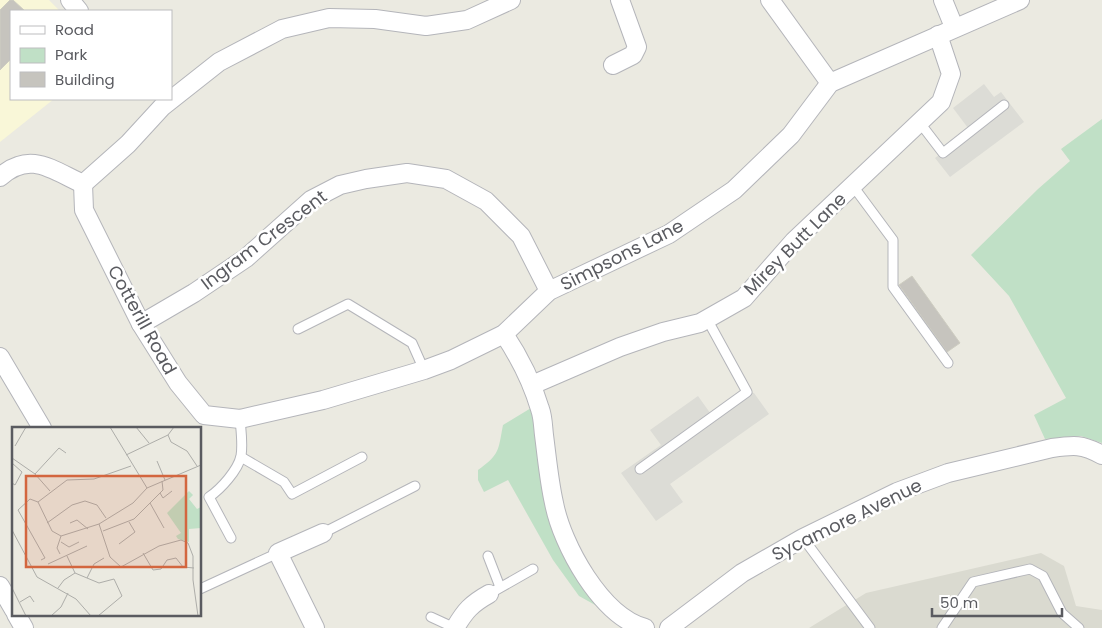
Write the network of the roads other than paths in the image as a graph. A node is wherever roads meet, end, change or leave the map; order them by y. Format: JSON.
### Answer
{"nodes":[{"id":1,"x":70,"y":0,"type":"edge"},
{"id":2,"x":510,"y":0,"type":"edge"},
{"id":3,"x":620,"y":0,"type":"edge"},
{"id":4,"x":770,"y":0,"type":"edge"},
{"id":5,"x":943,"y":0,"type":"edge"},
{"id":6,"x":1020,"y":0,"type":"edge"},
{"id":7,"x":78,"y":10,"type":"edge"},
{"id":8,"x":946,"y":31,"type":"junction"},
{"id":9,"x":613,"y":65,"type":"dead end"},
{"id":10,"x":830,"y":83,"type":"junction"},
{"id":11,"x":172,"y":94,"type":"edge"},
{"id":12,"x":159,"y":103,"type":"edge"},
{"id":13,"x":1004,"y":106,"type":"dead end"},
{"id":14,"x":920,"y":123,"type":"junction"},
{"id":15,"x":0,"y":178,"type":"edge"},
{"id":16,"x":83,"y":184,"type":"junction"},
{"id":17,"x":853,"y":186,"type":"junction"},
{"id":18,"x":549,"y":291,"type":"junction"},
{"id":19,"x":707,"y":319,"type":"junction"},
{"id":20,"x":141,"y":324,"type":"junction"},
{"id":21,"x":298,"y":329,"type":"dead end"},
{"id":22,"x":504,"y":334,"type":"junction"},
{"id":23,"x":0,"y":357,"type":"edge"},
{"id":24,"x":948,"y":363,"type":"dead end"},
{"id":25,"x":424,"y":370,"type":"junction"},
{"id":26,"x":532,"y":385,"type":"junction"},
{"id":27,"x":240,"y":419,"type":"junction"},
{"id":28,"x":41,"y":427,"type":"edge"},
{"id":29,"x":1102,"y":455,"type":"edge"},
{"id":30,"x":241,"y":458,"type":"junction"},
{"id":31,"x":362,"y":458,"type":"dead end"},
{"id":32,"x":640,"y":469,"type":"dead end"},
{"id":33,"x":415,"y":486,"type":"dead end"},
{"id":34,"x":323,"y":533,"type":"joint"},
{"id":35,"x":232,"y":538,"type":"dead end"},
{"id":36,"x":803,"y":538,"type":"junction"},
{"id":37,"x":278,"y":553,"type":"junction"},
{"id":38,"x":488,"y":556,"type":"dead end"},
{"id":39,"x":533,"y":569,"type":"dead end"},
{"id":40,"x":0,"y":586,"type":"edge"},
{"id":41,"x":201,"y":589,"type":"edge"},
{"id":42,"x":494,"y":590,"type":"junction"},
{"id":43,"x":12,"y":607,"type":"edge"},
{"id":44,"x":17,"y":616,"type":"edge"},
{"id":45,"x":431,"y":617,"type":"dead end"},
{"id":46,"x":24,"y":628,"type":"edge"},
{"id":47,"x":315,"y":628,"type":"edge"},
{"id":48,"x":455,"y":628,"type":"edge"},
{"id":49,"x":645,"y":628,"type":"edge"},
{"id":50,"x":669,"y":628,"type":"edge"},
{"id":51,"x":870,"y":628,"type":"edge"},
{"id":52,"x":942,"y":628,"type":"edge"},
{"id":53,"x":1079,"y":628,"type":"edge"}],
"edges":[{"from":1,"to":7,"type":"street"},
{"from":2,"to":11,"type":"street"},
{"from":3,"to":9,"type":"street"},
{"from":4,"to":10,"type":"street"},
{"from":5,"to":8,"type":"street","name":"Mirey Butt Lane"},
{"from":6,"to":8,"type":"street","name":"Simpsons Lane"},
{"from":8,"to":10,"type":"street","name":"Simpsons Lane"},
{"from":8,"to":14,"type":"street","name":"Mirey Butt Lane"},
{"from":10,"to":18,"type":"street","name":"Simpsons Lane"},
{"from":12,"to":16,"type":"street"},
{"from":13,"to":14,"type":"lane"},
{"from":14,"to":17,"type":"street","name":"Mirey Butt Lane"},
{"from":15,"to":16,"type":"street"},
{"from":16,"to":20,"type":"street","name":"Cotterill Road"},
{"from":17,"to":19,"type":"street","name":"Mirey Butt Lane"},
{"from":17,"to":24,"type":"lane"},
{"from":18,"to":20,"type":"street","name":"Ingram Crescent"},
{"from":18,"to":22,"type":"street","name":"Simpsons Lane"},
{"from":19,"to":26,"type":"street","name":"Mirey Butt Lane"},
{"from":19,"to":32,"type":"lane"},
{"from":20,"to":27,"type":"street","name":"Cotterill Road"},
{"from":21,"to":25,"type":"lane"},
{"from":22,"to":25,"type":"street","name":"Simpsons Lane"},
{"from":22,"to":26,"type":"street"},
{"from":23,"to":28,"type":"street"},
{"from":25,"to":27,"type":"street","name":"Simpsons Lane"},
{"from":26,"to":49,"type":"street"},
{"from":27,"to":30,"type":"lane"},
{"from":29,"to":36,"type":"street","name":"Sycamore Avenue"},
{"from":30,"to":31,"type":"lane"},
{"from":30,"to":35,"type":"lane"},
{"from":33,"to":34,"type":"lane"},
{"from":34,"to":37,"type":"street"},
{"from":36,"to":50,"type":"street","name":"Sycamore Avenue"},
{"from":36,"to":51,"type":"lane"},
{"from":37,"to":41,"type":"lane"},
{"from":37,"to":47,"type":"street"},
{"from":38,"to":42,"type":"lane"},
{"from":39,"to":42,"type":"lane"},
{"from":40,"to":43,"type":"street"},
{"from":42,"to":48,"type":"street"},
{"from":44,"to":46,"type":"street"},
{"from":45,"to":48,"type":"lane"},
{"from":52,"to":53,"type":"lane"}]}
